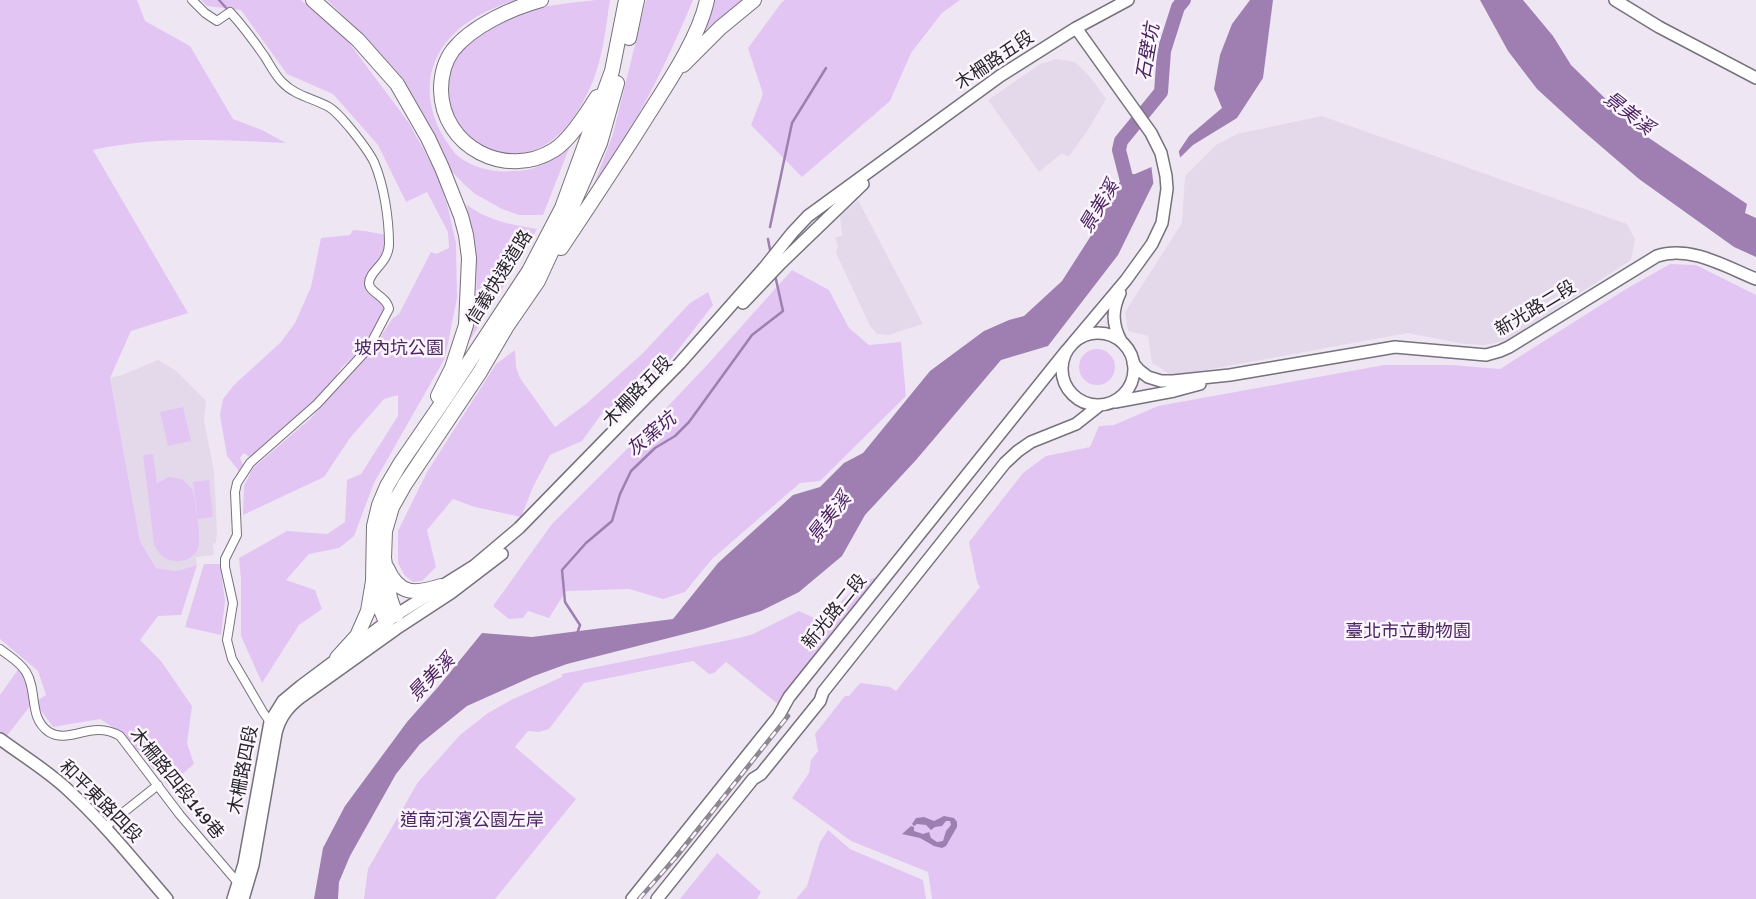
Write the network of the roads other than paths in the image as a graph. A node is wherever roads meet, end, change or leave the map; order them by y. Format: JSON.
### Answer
{"nodes":[{"id":1,"x":192,"y":0,"type":"edge"},
{"id":2,"x":313,"y":0,"type":"edge"},
{"id":3,"x":541,"y":0,"type":"edge"},
{"id":4,"x":626,"y":0,"type":"edge"},
{"id":5,"x":637,"y":0,"type":"edge"},
{"id":6,"x":707,"y":0,"type":"edge"},
{"id":7,"x":754,"y":0,"type":"edge"},
{"id":8,"x":1128,"y":0,"type":"edge"},
{"id":9,"x":1615,"y":0,"type":"edge"},
{"id":10,"x":621,"y":28,"type":"junction"},
{"id":11,"x":1076,"y":28,"type":"junction"},
{"id":12,"x":672,"y":76,"type":"junction"},
{"id":13,"x":1756,"y":78,"type":"edge"},
{"id":14,"x":888,"y":160,"type":"junction"},
{"id":15,"x":818,"y":208,"type":"junction"},
{"id":16,"x":823,"y":223,"type":"junction"},
{"id":17,"x":1756,"y":279,"type":"edge"},
{"id":18,"x":1126,"y":280,"type":"junction"},
{"id":19,"x":538,"y":281,"type":"junction"},
{"id":20,"x":1120,"y":341,"type":"junction"},
{"id":21,"x":1070,"y":346,"type":"junction"},
{"id":22,"x":1134,"y":363,"type":"junction"},
{"id":23,"x":1230,"y":375,"type":"junction"},
{"id":24,"x":1104,"y":404,"type":"junction"},
{"id":25,"x":417,"y":440,"type":"junction"},
{"id":26,"x":378,"y":557,"type":"junction"},
{"id":27,"x":441,"y":586,"type":"junction"},
{"id":28,"x":393,"y":622,"type":"junction"},
{"id":29,"x":0,"y":649,"type":"edge"},
{"id":30,"x":337,"y":658,"type":"junction"},
{"id":31,"x":274,"y":722,"type":"junction"},
{"id":32,"x":0,"y":739,"type":"edge"},
{"id":33,"x":158,"y":785,"type":"junction"},
{"id":34,"x":105,"y":827,"type":"junction"},
{"id":35,"x":243,"y":890,"type":"edge"},
{"id":36,"x":167,"y":899,"type":"edge"},
{"id":37,"x":233,"y":899,"type":"edge"},
{"id":38,"x":632,"y":899,"type":"edge"},
{"id":39,"x":657,"y":899,"type":"edge"}],
"edges":[{"from":1,"to":31,"type":"street"},
{"from":2,"to":25,"type":"highway"},
{"from":3,"to":10,"type":"highway"},
{"from":4,"to":10,"type":"highway","name":"信義快速道路"},
{"from":5,"to":19,"type":"highway","name":"信義快速道路"},
{"from":6,"to":12,"type":"highway"},
{"from":7,"to":12,"type":"highway"},
{"from":8,"to":11,"type":"street","name":"木柵路五段"},
{"from":9,"to":13,"type":"street"},
{"from":10,"to":25,"type":"highway","name":"信義快速道路"},
{"from":11,"to":14,"type":"street","name":"木柵路五段"},
{"from":11,"to":18,"type":"street","name":"新光路二段"},
{"from":12,"to":19,"type":"highway"},
{"from":14,"to":15,"type":"street","name":"木柵路五段"},
{"from":14,"to":16,"type":"street","name":"木柵路五段"},
{"from":15,"to":16,"type":"street"},
{"from":15,"to":27,"type":"street","name":"木柵路五段"},
{"from":16,"to":28,"type":"street","name":"木柵路五段"},
{"from":17,"to":23,"type":"street","name":"新光路二段"},
{"from":18,"to":20,"type":"street","name":"新光路二段"},
{"from":18,"to":21,"type":"street","name":"新光路二段"},
{"from":19,"to":26,"type":"highway","name":"信義快速道路"},
{"from":20,"to":21,"type":"street"},
{"from":20,"to":22,"type":"street"},
{"from":21,"to":24,"type":"street"},
{"from":21,"to":38,"type":"street","name":"新光路二段"},
{"from":22,"to":23,"type":"street","name":"新光路二段"},
{"from":22,"to":24,"type":"street"},
{"from":23,"to":24,"type":"street","name":"新光路二段"},
{"from":24,"to":39,"type":"street","name":"新光路二段"},
{"from":25,"to":26,"type":"highway","name":"信義快速道路"},
{"from":26,"to":27,"type":"highway"},
{"from":26,"to":28,"type":"highway"},
{"from":26,"to":30,"type":"highway"},
{"from":27,"to":28,"type":"street","name":"木柵路五段"},
{"from":28,"to":30,"type":"street","name":"木柵路四段"},
{"from":28,"to":31,"type":"street","name":"木柵路四段"},
{"from":29,"to":33,"type":"street","name":"木柵路四段149巷"},
{"from":30,"to":31,"type":"street","name":"木柵路四段"},
{"from":31,"to":35,"type":"street","name":"木柵路四段"},
{"from":32,"to":34,"type":"street","name":"和平東路四段"},
{"from":33,"to":34,"type":"street"},
{"from":33,"to":35,"type":"street","name":"木柵路四段149巷"},
{"from":34,"to":36,"type":"street","name":"和平東路四段"},
{"from":35,"to":37,"type":"street","name":"木柵路四段"}]}
